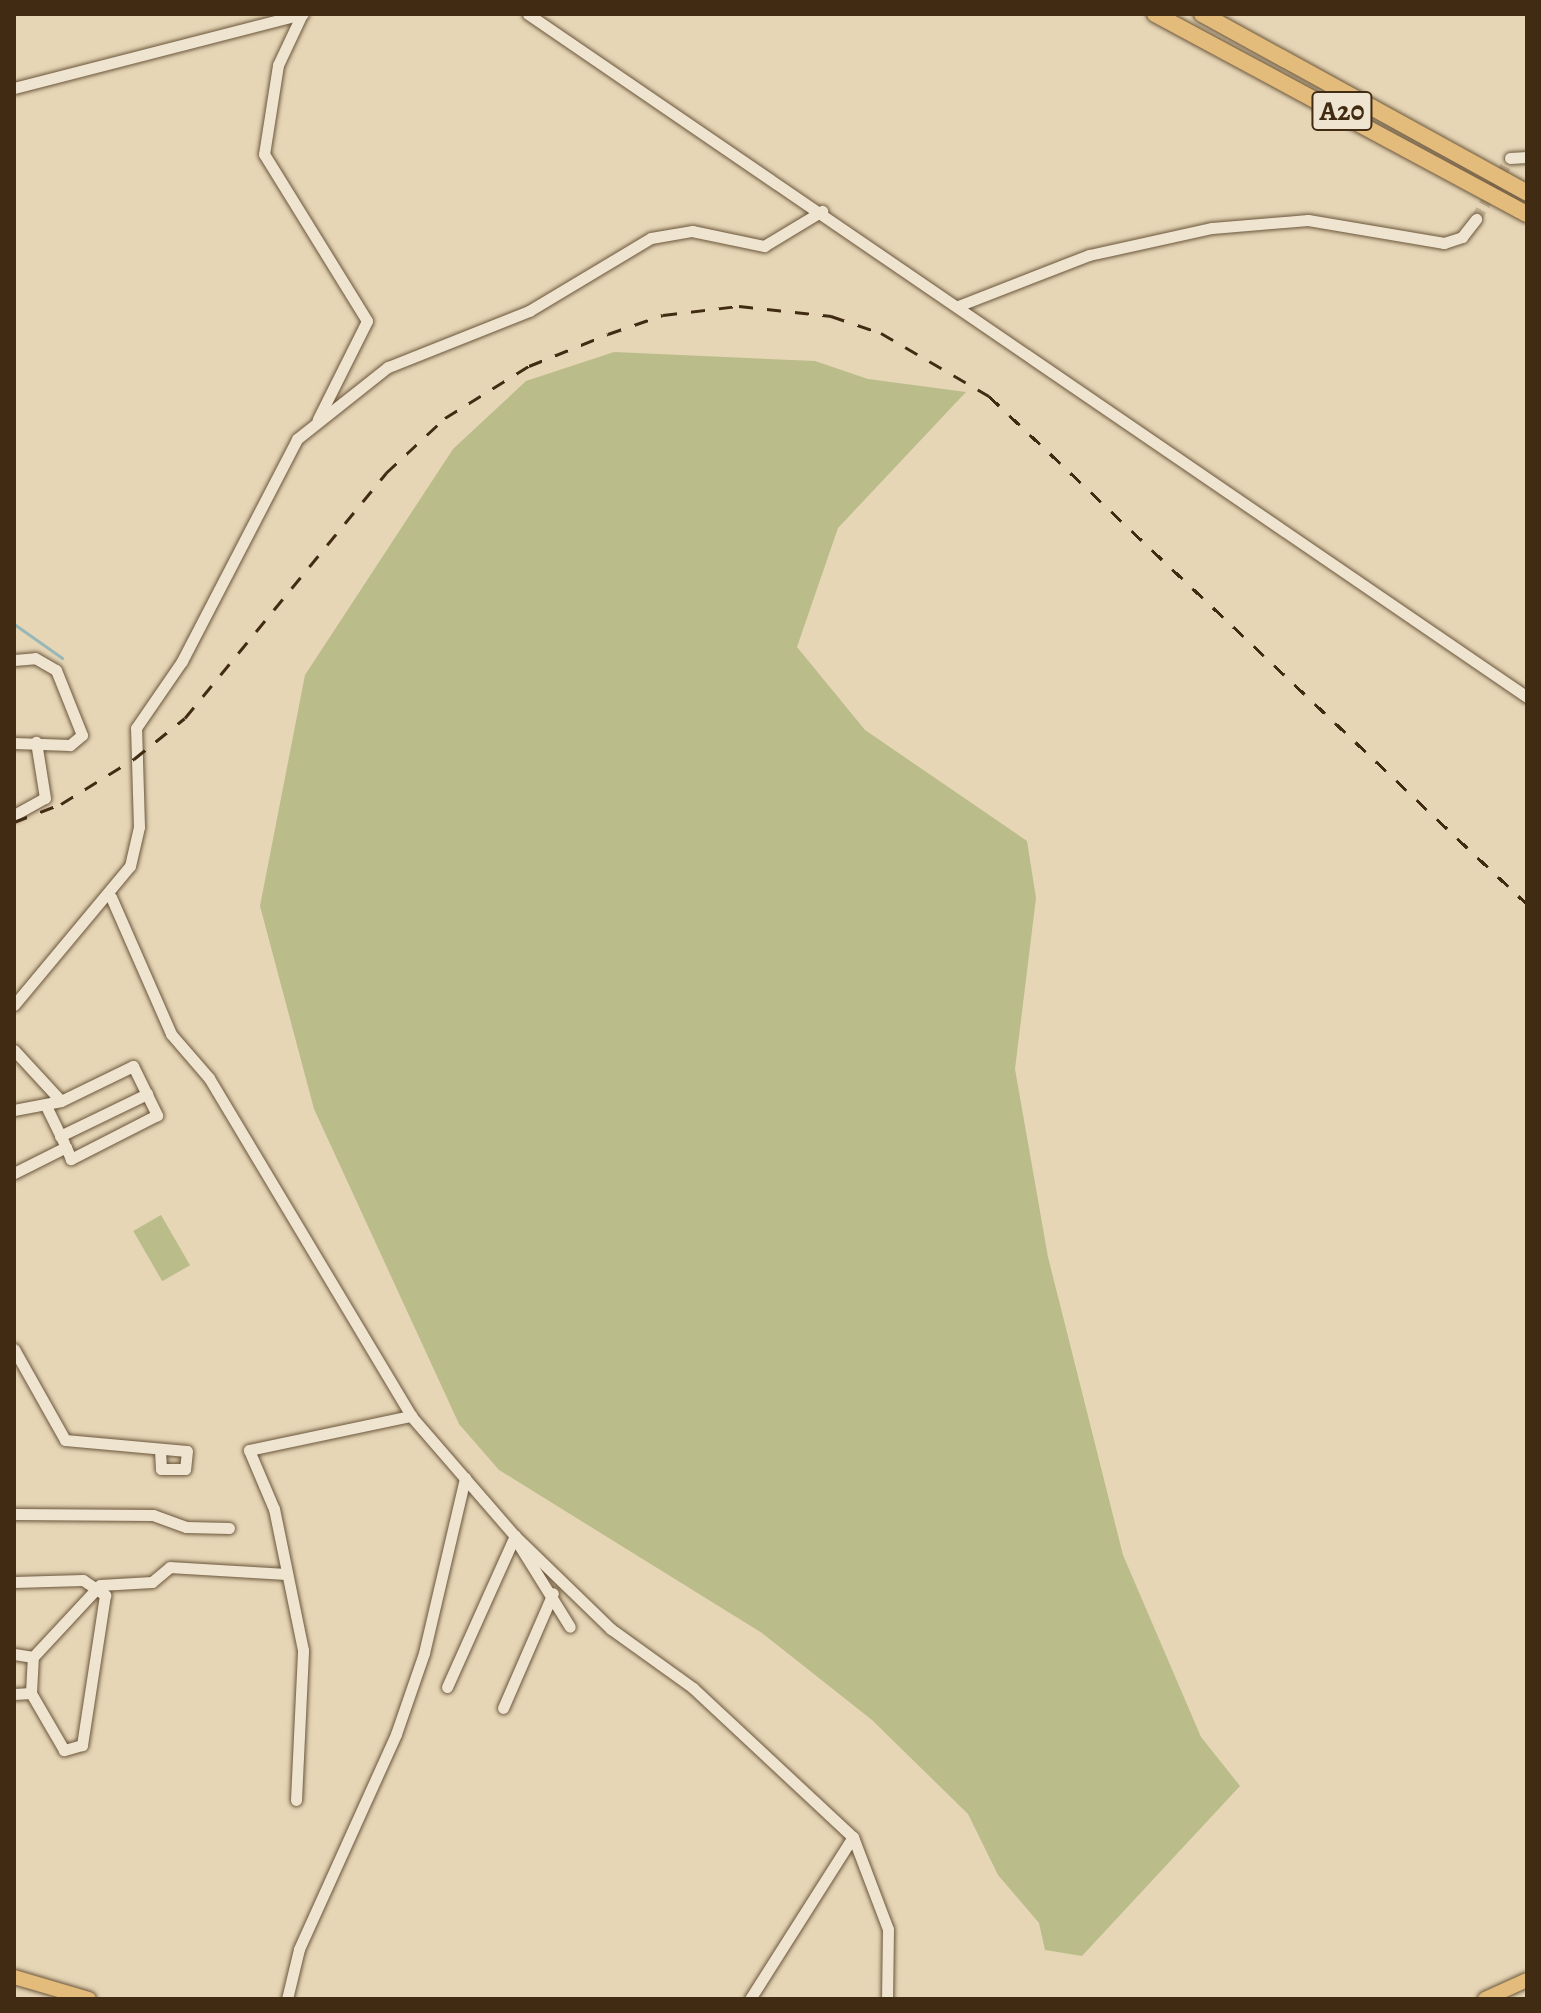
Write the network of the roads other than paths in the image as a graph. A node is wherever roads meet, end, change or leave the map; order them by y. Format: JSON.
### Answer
{"nodes":[{"id":1,"x":302,"y":14,"type":"edge"},
{"id":2,"x":528,"y":14,"type":"edge"},
{"id":3,"x":1155,"y":14,"type":"edge"},
{"id":4,"x":1202,"y":14,"type":"edge"},
{"id":5,"x":14,"y":88,"type":"edge"},
{"id":6,"x":1527,"y":157,"type":"edge"},
{"id":7,"x":1510,"y":158,"type":"dead end"},
{"id":8,"x":1527,"y":193,"type":"edge"},
{"id":9,"x":822,"y":211,"type":"junction"},
{"id":10,"x":1527,"y":214,"type":"edge"},
{"id":11,"x":1476,"y":219,"type":"tunnel mouth"},
{"id":12,"x":958,"y":306,"type":"junction"},
{"id":13,"x":316,"y":423,"type":"junction"},
{"id":14,"x":14,"y":660,"type":"edge"},
{"id":15,"x":1527,"y":697,"type":"edge"},
{"id":16,"x":36,"y":742,"type":"junction"},
{"id":17,"x":14,"y":743,"type":"edge"},
{"id":18,"x":14,"y":815,"type":"edge"},
{"id":19,"x":111,"y":897,"type":"junction"},
{"id":20,"x":16,"y":1000,"type":"edge"},
{"id":21,"x":14,"y":1050,"type":"edge"},
{"id":22,"x":147,"y":1094,"type":"junction"},
{"id":23,"x":61,"y":1101,"type":"junction"},
{"id":24,"x":47,"y":1108,"type":"junction"},
{"id":25,"x":14,"y":1110,"type":"edge"},
{"id":26,"x":63,"y":1142,"type":"junction"},
{"id":27,"x":14,"y":1173,"type":"edge"},
{"id":28,"x":14,"y":1349,"type":"edge"},
{"id":29,"x":411,"y":1416,"type":"junction"},
{"id":30,"x":160,"y":1449,"type":"dead end"},
{"id":31,"x":465,"y":1478,"type":"junction"},
{"id":32,"x":14,"y":1514,"type":"edge"},
{"id":33,"x":229,"y":1528,"type":"dead end"},
{"id":34,"x":515,"y":1536,"type":"junction"},
{"id":35,"x":285,"y":1574,"type":"junction"},
{"id":36,"x":14,"y":1582,"type":"edge"},
{"id":37,"x":100,"y":1585,"type":"junction"},
{"id":38,"x":553,"y":1593,"type":"junction"},
{"id":39,"x":570,"y":1627,"type":"dead end"},
{"id":40,"x":14,"y":1654,"type":"edge"},
{"id":41,"x":33,"y":1657,"type":"junction"},
{"id":42,"x":447,"y":1687,"type":"dead end"},
{"id":43,"x":31,"y":1693,"type":"junction"},
{"id":44,"x":14,"y":1694,"type":"edge"},
{"id":45,"x":503,"y":1708,"type":"dead end"},
{"id":46,"x":296,"y":1800,"type":"dead end"},
{"id":47,"x":853,"y":1837,"type":"junction"},
{"id":48,"x":14,"y":1977,"type":"edge"},
{"id":49,"x":1527,"y":1980,"type":"edge"},
{"id":50,"x":89,"y":1999,"type":"edge"},
{"id":51,"x":287,"y":1999,"type":"edge"},
{"id":52,"x":750,"y":1999,"type":"edge"},
{"id":53,"x":887,"y":1999,"type":"edge"},
{"id":54,"x":1485,"y":1999,"type":"edge"}],
"edges":[{"from":1,"to":5,"type":"street"},
{"from":1,"to":13,"type":"street"},
{"from":2,"to":9,"type":"street"},
{"from":3,"to":10,"type":"highway","number":"A20"},
{"from":4,"to":8,"type":"highway","number":"A20"},
{"from":6,"to":7,"type":"street"},
{"from":9,"to":12,"type":"street"},
{"from":9,"to":13,"type":"street"},
{"from":11,"to":12,"type":"street"},
{"from":12,"to":15,"type":"street"},
{"from":13,"to":19,"type":"street"},
{"from":14,"to":16,"type":"street"},
{"from":16,"to":17,"type":"street"},
{"from":16,"to":18,"type":"street"},
{"from":19,"to":20,"type":"street"},
{"from":19,"to":29,"type":"street"},
{"from":21,"to":23,"type":"street"},
{"from":22,"to":23,"type":"street"},
{"from":22,"to":26,"type":"street"},
{"from":22,"to":26,"type":"street"},
{"from":23,"to":24,"type":"street"},
{"from":24,"to":25,"type":"street"},
{"from":24,"to":26,"type":"street"},
{"from":26,"to":27,"type":"street"},
{"from":28,"to":30,"type":"street"},
{"from":29,"to":31,"type":"street"},
{"from":29,"to":35,"type":"street"},
{"from":31,"to":34,"type":"street"},
{"from":31,"to":51,"type":"street"},
{"from":32,"to":33,"type":"street"},
{"from":34,"to":38,"type":"street"},
{"from":34,"to":42,"type":"street"},
{"from":34,"to":47,"type":"street"},
{"from":35,"to":37,"type":"street"},
{"from":35,"to":46,"type":"street"},
{"from":36,"to":37,"type":"street"},
{"from":37,"to":41,"type":"street"},
{"from":37,"to":43,"type":"street"},
{"from":38,"to":39,"type":"street"},
{"from":38,"to":45,"type":"street"},
{"from":40,"to":41,"type":"street"},
{"from":41,"to":43,"type":"street"},
{"from":43,"to":44,"type":"street"},
{"from":47,"to":52,"type":"street"},
{"from":47,"to":53,"type":"street"},
{"from":48,"to":50,"type":"main road"},
{"from":49,"to":54,"type":"main road"}]}
